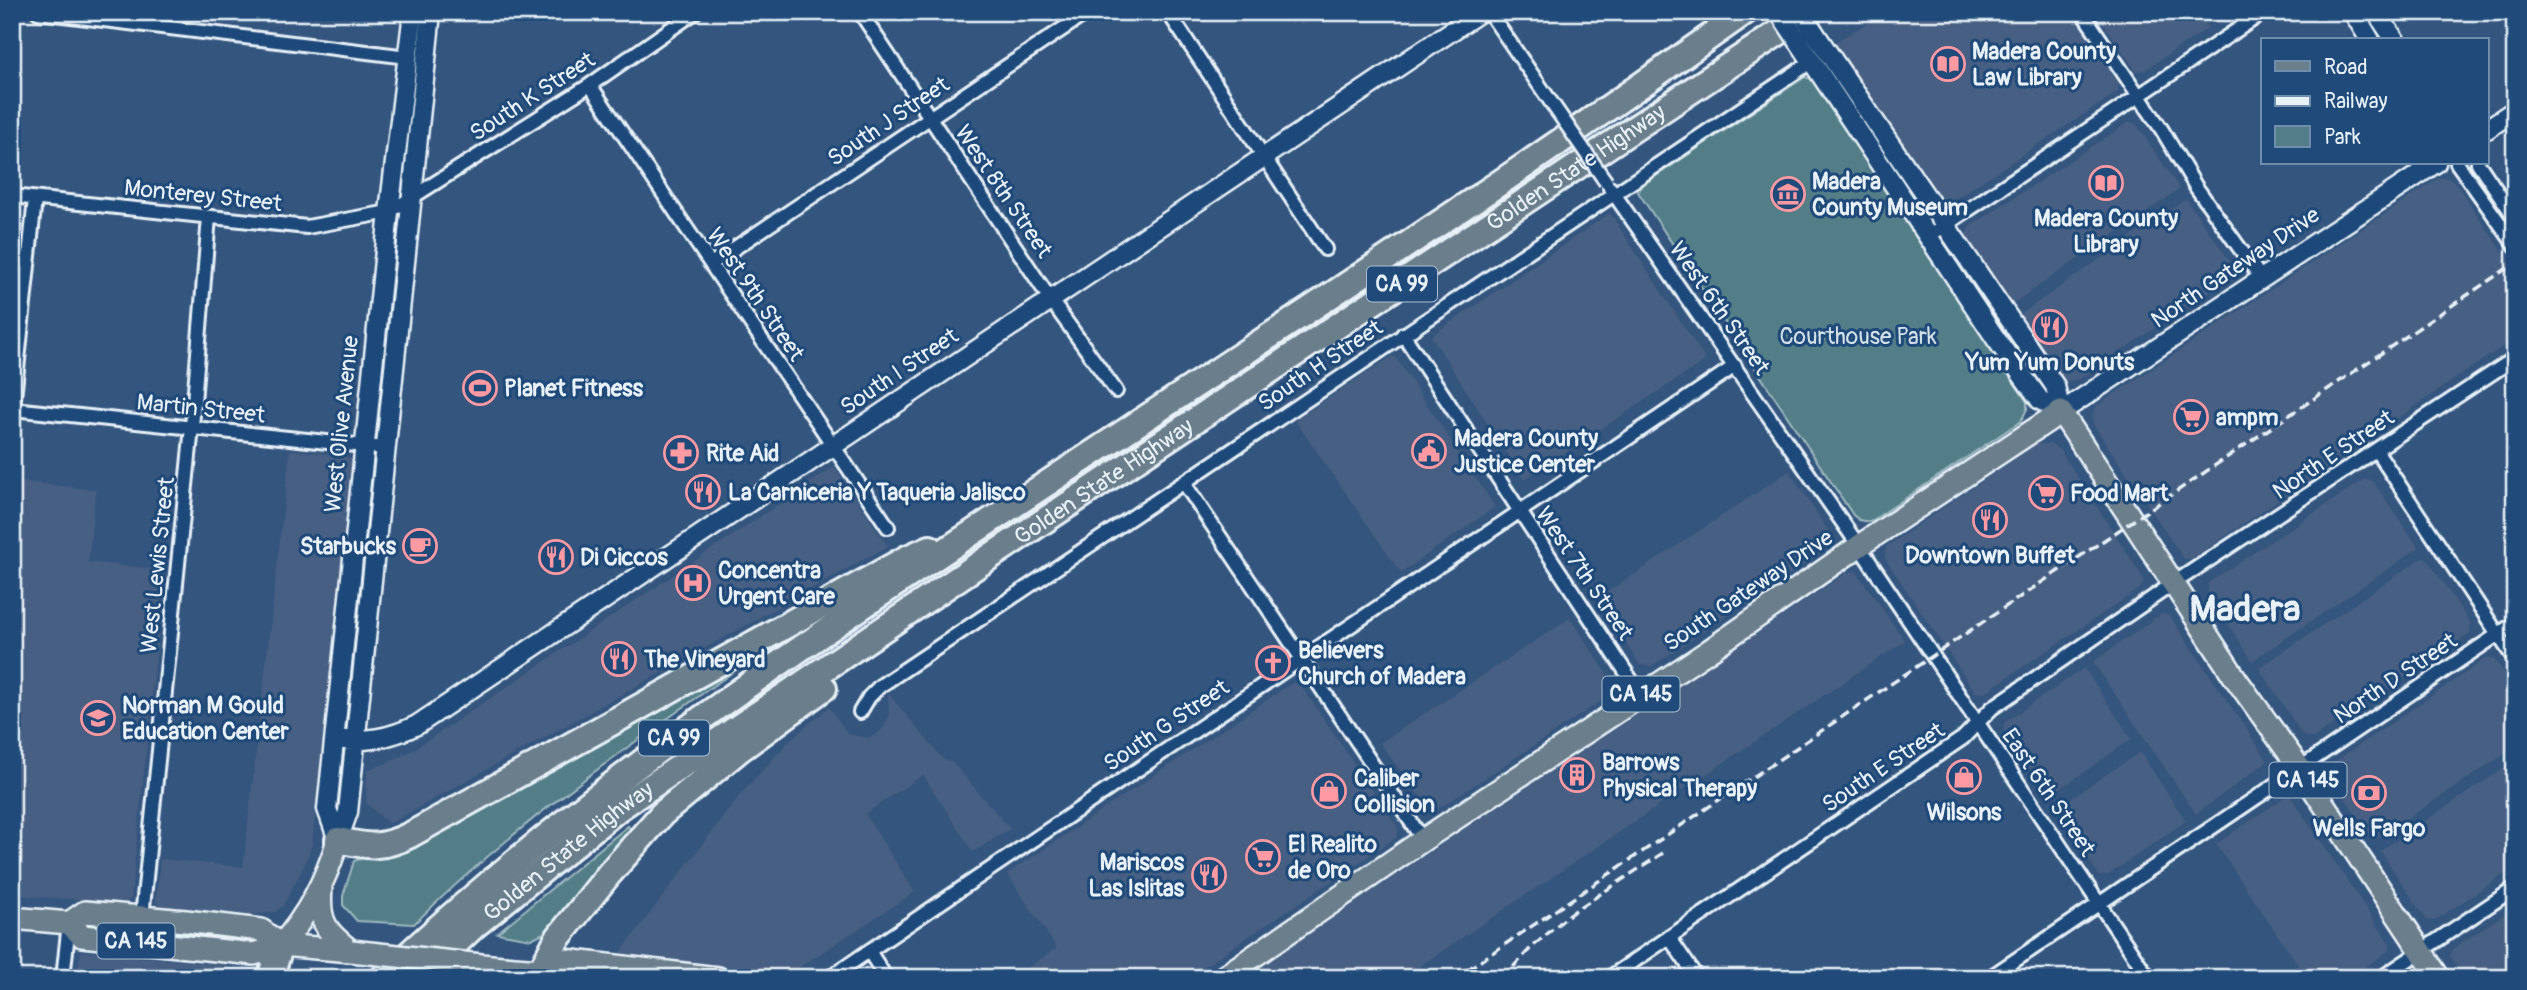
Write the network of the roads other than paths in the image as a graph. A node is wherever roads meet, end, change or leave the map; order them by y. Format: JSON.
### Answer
{"nodes":[{"id":1,"x":38,"y":12,"type":"edge"},
{"id":2,"x":413,"y":12,"type":"edge"},
{"id":3,"x":431,"y":12,"type":"edge"},
{"id":4,"x":695,"y":12,"type":"edge"},
{"id":5,"x":860,"y":12,"type":"edge"},
{"id":6,"x":1088,"y":12,"type":"edge"},
{"id":7,"x":1168,"y":12,"type":"edge"},
{"id":8,"x":1480,"y":12,"type":"edge"},
{"id":9,"x":1489,"y":12,"type":"edge"},
{"id":10,"x":1745,"y":12,"type":"edge"},
{"id":11,"x":1779,"y":12,"type":"edge"},
{"id":12,"x":1801,"y":12,"type":"edge"},
{"id":13,"x":2082,"y":12,"type":"edge"},
{"id":14,"x":2264,"y":12,"type":"edge"},
{"id":15,"x":2353,"y":12,"type":"edge"},
{"id":16,"x":2376,"y":12,"type":"edge"},
{"id":17,"x":1812,"y":22,"type":"edge"},
{"id":18,"x":2370,"y":38,"type":"edge"},
{"id":19,"x":2394,"y":38,"type":"edge"},
{"id":20,"x":1828,"y":52,"type":"junction"},
{"id":21,"x":408,"y":57,"type":"junction"},
{"id":22,"x":1811,"y":62,"type":"junction"},
{"id":23,"x":590,"y":85,"type":"junction"},
{"id":24,"x":2138,"y":97,"type":"junction"},
{"id":25,"x":2515,"y":110,"type":"edge"},
{"id":26,"x":930,"y":118,"type":"junction"},
{"id":27,"x":2488,"y":128,"type":"edge"},
{"id":28,"x":1265,"y":155,"type":"junction"},
{"id":29,"x":2434,"y":164,"type":"edge"},
{"id":30,"x":2457,"y":164,"type":"edge"},
{"id":31,"x":2479,"y":164,"type":"edge"},
{"id":32,"x":1610,"y":188,"type":"junction"},
{"id":33,"x":12,"y":196,"type":"edge"},
{"id":34,"x":412,"y":198,"type":"junction"},
{"id":35,"x":35,"y":199,"type":"junction"},
{"id":36,"x":389,"y":212,"type":"junction"},
{"id":37,"x":209,"y":217,"type":"junction"},
{"id":38,"x":2515,"y":218,"type":"edge"},
{"id":39,"x":1937,"y":231,"type":"junction"},
{"id":40,"x":2515,"y":245,"type":"edge"},
{"id":41,"x":1325,"y":249,"type":"dead end"},
{"id":42,"x":711,"y":264,"type":"junction"},
{"id":43,"x":2261,"y":278,"type":"junction"},
{"id":44,"x":1050,"y":299,"type":"junction"},
{"id":45,"x":1403,"y":334,"type":"junction"},
{"id":46,"x":2515,"y":358,"type":"edge"},
{"id":47,"x":1735,"y":366,"type":"junction"},
{"id":48,"x":1116,"y":391,"type":"dead end"},
{"id":49,"x":13,"y":409,"type":"edge"},
{"id":50,"x":2061,"y":412,"type":"junction"},
{"id":51,"x":12,"y":417,"type":"edge"},
{"id":52,"x":192,"y":427,"type":"junction"},
{"id":53,"x":364,"y":446,"type":"junction"},
{"id":54,"x":833,"y":446,"type":"junction"},
{"id":55,"x":384,"y":448,"type":"junction"},
{"id":56,"x":2376,"y":450,"type":"junction"},
{"id":57,"x":1184,"y":483,"type":"junction"},
{"id":58,"x":1519,"y":512,"type":"junction"},
{"id":59,"x":985,"y":525,"type":"junction"},
{"id":60,"x":888,"y":527,"type":"dead end"},
{"id":61,"x":1859,"y":546,"type":"junction"},
{"id":62,"x":994,"y":554,"type":"junction"},
{"id":63,"x":2174,"y":583,"type":"junction"},
{"id":64,"x":2515,"y":623,"type":"edge"},
{"id":65,"x":1914,"y":630,"type":"joint"},
{"id":66,"x":2498,"y":634,"type":"junction"},
{"id":67,"x":1301,"y":659,"type":"junction"},
{"id":68,"x":2515,"y":660,"type":"edge"},
{"id":69,"x":1641,"y":695,"type":"junction"},
{"id":70,"x":860,"y":712,"type":"dead end"},
{"id":71,"x":1977,"y":723,"type":"junction"},
{"id":72,"x":335,"y":739,"type":"junction"},
{"id":73,"x":355,"y":741,"type":"junction"},
{"id":74,"x":2299,"y":767,"type":"junction"},
{"id":75,"x":338,"y":840,"type":"junction"},
{"id":76,"x":1423,"y":840,"type":"junction"},
{"id":77,"x":321,"y":886,"type":"junction"},
{"id":78,"x":2515,"y":888,"type":"edge"},
{"id":79,"x":2098,"y":902,"type":"junction"},
{"id":80,"x":142,"y":917,"type":"junction"},
{"id":81,"x":12,"y":918,"type":"edge"},
{"id":82,"x":69,"y":923,"type":"junction"},
{"id":83,"x":1670,"y":937,"type":"junction"},
{"id":84,"x":281,"y":945,"type":"junction"},
{"id":85,"x":351,"y":951,"type":"junction"},
{"id":86,"x":869,"y":951,"type":"junction"},
{"id":87,"x":2421,"y":951,"type":"junction"},
{"id":88,"x":543,"y":975,"type":"edge"},
{"id":89,"x":63,"y":978,"type":"edge"},
{"id":90,"x":270,"y":978,"type":"edge"},
{"id":91,"x":383,"y":978,"type":"edge"},
{"id":92,"x":419,"y":978,"type":"edge"},
{"id":93,"x":718,"y":978,"type":"edge"},
{"id":94,"x":829,"y":978,"type":"edge"},
{"id":95,"x":886,"y":978,"type":"edge"},
{"id":96,"x":1222,"y":978,"type":"edge"},
{"id":97,"x":1609,"y":978,"type":"edge"},
{"id":98,"x":1697,"y":978,"type":"edge"},
{"id":99,"x":1989,"y":978,"type":"edge"},
{"id":100,"x":2149,"y":978,"type":"edge"},
{"id":101,"x":2381,"y":978,"type":"edge"},
{"id":102,"x":2439,"y":978,"type":"edge"}],
"edges":[{"from":1,"to":21,"type":"street"},
{"from":2,"to":21,"type":"main road","name":"West Olive Avenue"},
{"from":3,"to":34,"type":"main road","name":"West Olive Avenue"},
{"from":4,"to":23,"type":"street","name":"South K Street"},
{"from":5,"to":26,"type":"street","name":"West 8th Street"},
{"from":6,"to":26,"type":"street","name":"South J Street"},
{"from":7,"to":28,"type":"street"},
{"from":8,"to":28,"type":"main road","name":"South I Street"},
{"from":9,"to":32,"type":"street","name":"West 6th Street","bridge":true},
{"from":10,"to":59,"type":"highway","name":"Golden State Highway","number":"CA 99"},
{"from":11,"to":22,"type":"main road","bridge":true},
{"from":12,"to":17,"type":"main road","bridge":true},
{"from":13,"to":24,"type":"street"},
{"from":14,"to":24,"type":"street"},
{"from":15,"to":18,"type":"main road"},
{"from":16,"to":19,"type":"main road"},
{"from":17,"to":20,"type":"main road"},
{"from":17,"to":62,"type":"highway","name":"Golden State Highway","number":"CA 99"},
{"from":20,"to":22,"type":"main road"},
{"from":20,"to":39,"type":"main road"},
{"from":21,"to":36,"type":"main road","name":"West Olive Avenue"},
{"from":22,"to":32,"type":"street","name":"South H Street"},
{"from":22,"to":39,"type":"main road"},
{"from":23,"to":34,"type":"street","name":"South K Street"},
{"from":23,"to":42,"type":"street","name":"West 9th Street"},
{"from":24,"to":39,"type":"street"},
{"from":24,"to":43,"type":"street"},
{"from":25,"to":27,"type":"main road"},
{"from":26,"to":42,"type":"street","name":"South J Street"},
{"from":26,"to":44,"type":"street","name":"West 8th Street"},
{"from":28,"to":41,"type":"street"},
{"from":28,"to":44,"type":"main road","name":"South I Street"},
{"from":29,"to":43,"type":"main road","name":"North Gateway Drive"},
{"from":30,"to":40,"type":"street"},
{"from":31,"to":38,"type":"street"},
{"from":32,"to":45,"type":"street","name":"South H Street"},
{"from":32,"to":47,"type":"street","name":"West 6th Street"},
{"from":33,"to":35,"type":"street","name":"Monterey Street"},
{"from":34,"to":36,"type":"street","name":"South K Street"},
{"from":34,"to":55,"type":"main road","name":"West Olive Avenue"},
{"from":35,"to":37,"type":"street","name":"Monterey Street"},
{"from":35,"to":49,"type":"street"},
{"from":36,"to":37,"type":"street","name":"Monterey Street"},
{"from":36,"to":53,"type":"main road","name":"West Olive Avenue"},
{"from":37,"to":52,"type":"street","name":"West Lewis Street"},
{"from":39,"to":50,"type":"main road"},
{"from":42,"to":54,"type":"street","name":"West 9th Street"},
{"from":43,"to":50,"type":"main road","name":"North Gateway Drive"},
{"from":44,"to":48,"type":"street","name":"West 8th Street"},
{"from":44,"to":54,"type":"main road","name":"South I Street"},
{"from":45,"to":57,"type":"street","name":"South H Street"},
{"from":45,"to":58,"type":"street","name":"West 7th Street"},
{"from":46,"to":56,"type":"street","name":"North E Street"},
{"from":47,"to":58,"type":"street","name":"South G Street"},
{"from":47,"to":61,"type":"street","name":"West 6th Street"},
{"from":49,"to":51,"type":"street"},
{"from":49,"to":52,"type":"street","name":"Martin Street"},
{"from":50,"to":61,"type":"main road","name":"South Gateway Drive","number":"CA 145"},
{"from":50,"to":63,"type":"main road","number":"CA 145"},
{"from":52,"to":53,"type":"street","name":"Martin Street"},
{"from":52,"to":80,"type":"street","name":"West Lewis Street"},
{"from":53,"to":55,"type":"street","name":"Martin Street"},
{"from":53,"to":72,"type":"main road","name":"West Olive Avenue"},
{"from":54,"to":60,"type":"street","name":"West 9th Street"},
{"from":54,"to":73,"type":"main road","name":"South I Street"},
{"from":55,"to":73,"type":"main road","name":"West Olive Avenue"},
{"from":56,"to":63,"type":"street","name":"North E Street"},
{"from":56,"to":66,"type":"street"},
{"from":57,"to":67,"type":"street"},
{"from":57,"to":70,"type":"street","name":"South H Street"},
{"from":58,"to":67,"type":"street","name":"South G Street"},
{"from":58,"to":69,"type":"street","name":"West 7th Street"},
{"from":59,"to":75,"type":"highway"},
{"from":59,"to":91,"type":"highway","name":"Golden State Highway","number":"CA 99"},
{"from":61,"to":65,"type":"street","name":"West 6th Street"},
{"from":61,"to":69,"type":"main road","name":"South Gateway Drive","number":"CA 145"},
{"from":62,"to":88,"type":"highway"},
{"from":62,"to":92,"type":"highway","name":"Golden State Highway","number":"CA 99"},
{"from":63,"to":71,"type":"street","name":"South E Street"},
{"from":63,"to":74,"type":"main road","number":"CA 145"},
{"from":64,"to":66,"type":"street","name":"North D Street"},
{"from":65,"to":71,"type":"street","name":"East 6th Street"},
{"from":66,"to":68,"type":"street"},
{"from":66,"to":74,"type":"street","name":"North D Street"},
{"from":67,"to":76,"type":"street"},
{"from":67,"to":86,"type":"street","name":"South G Street"},
{"from":69,"to":76,"type":"main road","name":"South Gateway Drive","number":"CA 145"},
{"from":71,"to":79,"type":"street","name":"East 6th Street"},
{"from":71,"to":83,"type":"street","name":"South E Street"},
{"from":72,"to":73,"type":"main road","name":"South I Street"},
{"from":72,"to":75,"type":"main road","name":"West Olive Avenue"},
{"from":73,"to":75,"type":"main road","name":"West Olive Avenue"},
{"from":74,"to":79,"type":"street","name":"North D Street"},
{"from":74,"to":87,"type":"main road","number":"CA 145"},
{"from":75,"to":77,"type":"main road","name":"West Olive Avenue"},
{"from":76,"to":96,"type":"main road","name":"South Gateway Drive","number":"CA 145"},
{"from":77,"to":84,"type":"main road","name":"West Olive Avenue"},
{"from":77,"to":85,"type":"main road"},
{"from":78,"to":87,"type":"street"},
{"from":79,"to":99,"type":"street","name":"North D Street"},
{"from":79,"to":100,"type":"street","name":"East 6th Street"},
{"from":80,"to":82,"type":"main road","number":"CA 145"},
{"from":80,"to":84,"type":"main road","number":"CA 145"},
{"from":81,"to":82,"type":"main road","number":"CA 145"},
{"from":82,"to":84,"type":"main road","number":"CA 145"},
{"from":82,"to":89,"type":"street"},
{"from":83,"to":97,"type":"street","name":"South E Street"},
{"from":83,"to":98,"type":"street"},
{"from":84,"to":85,"type":"main road","number":"CA 145"},
{"from":84,"to":90,"type":"highway"},
{"from":85,"to":88,"type":"main road","number":"CA 145","bridge":true},
{"from":86,"to":94,"type":"street","name":"South G Street"},
{"from":86,"to":95,"type":"street"},
{"from":87,"to":101,"type":"street"},
{"from":87,"to":102,"type":"main road","number":"CA 145"},
{"from":88,"to":93,"type":"main road","number":"CA 145"}]}
